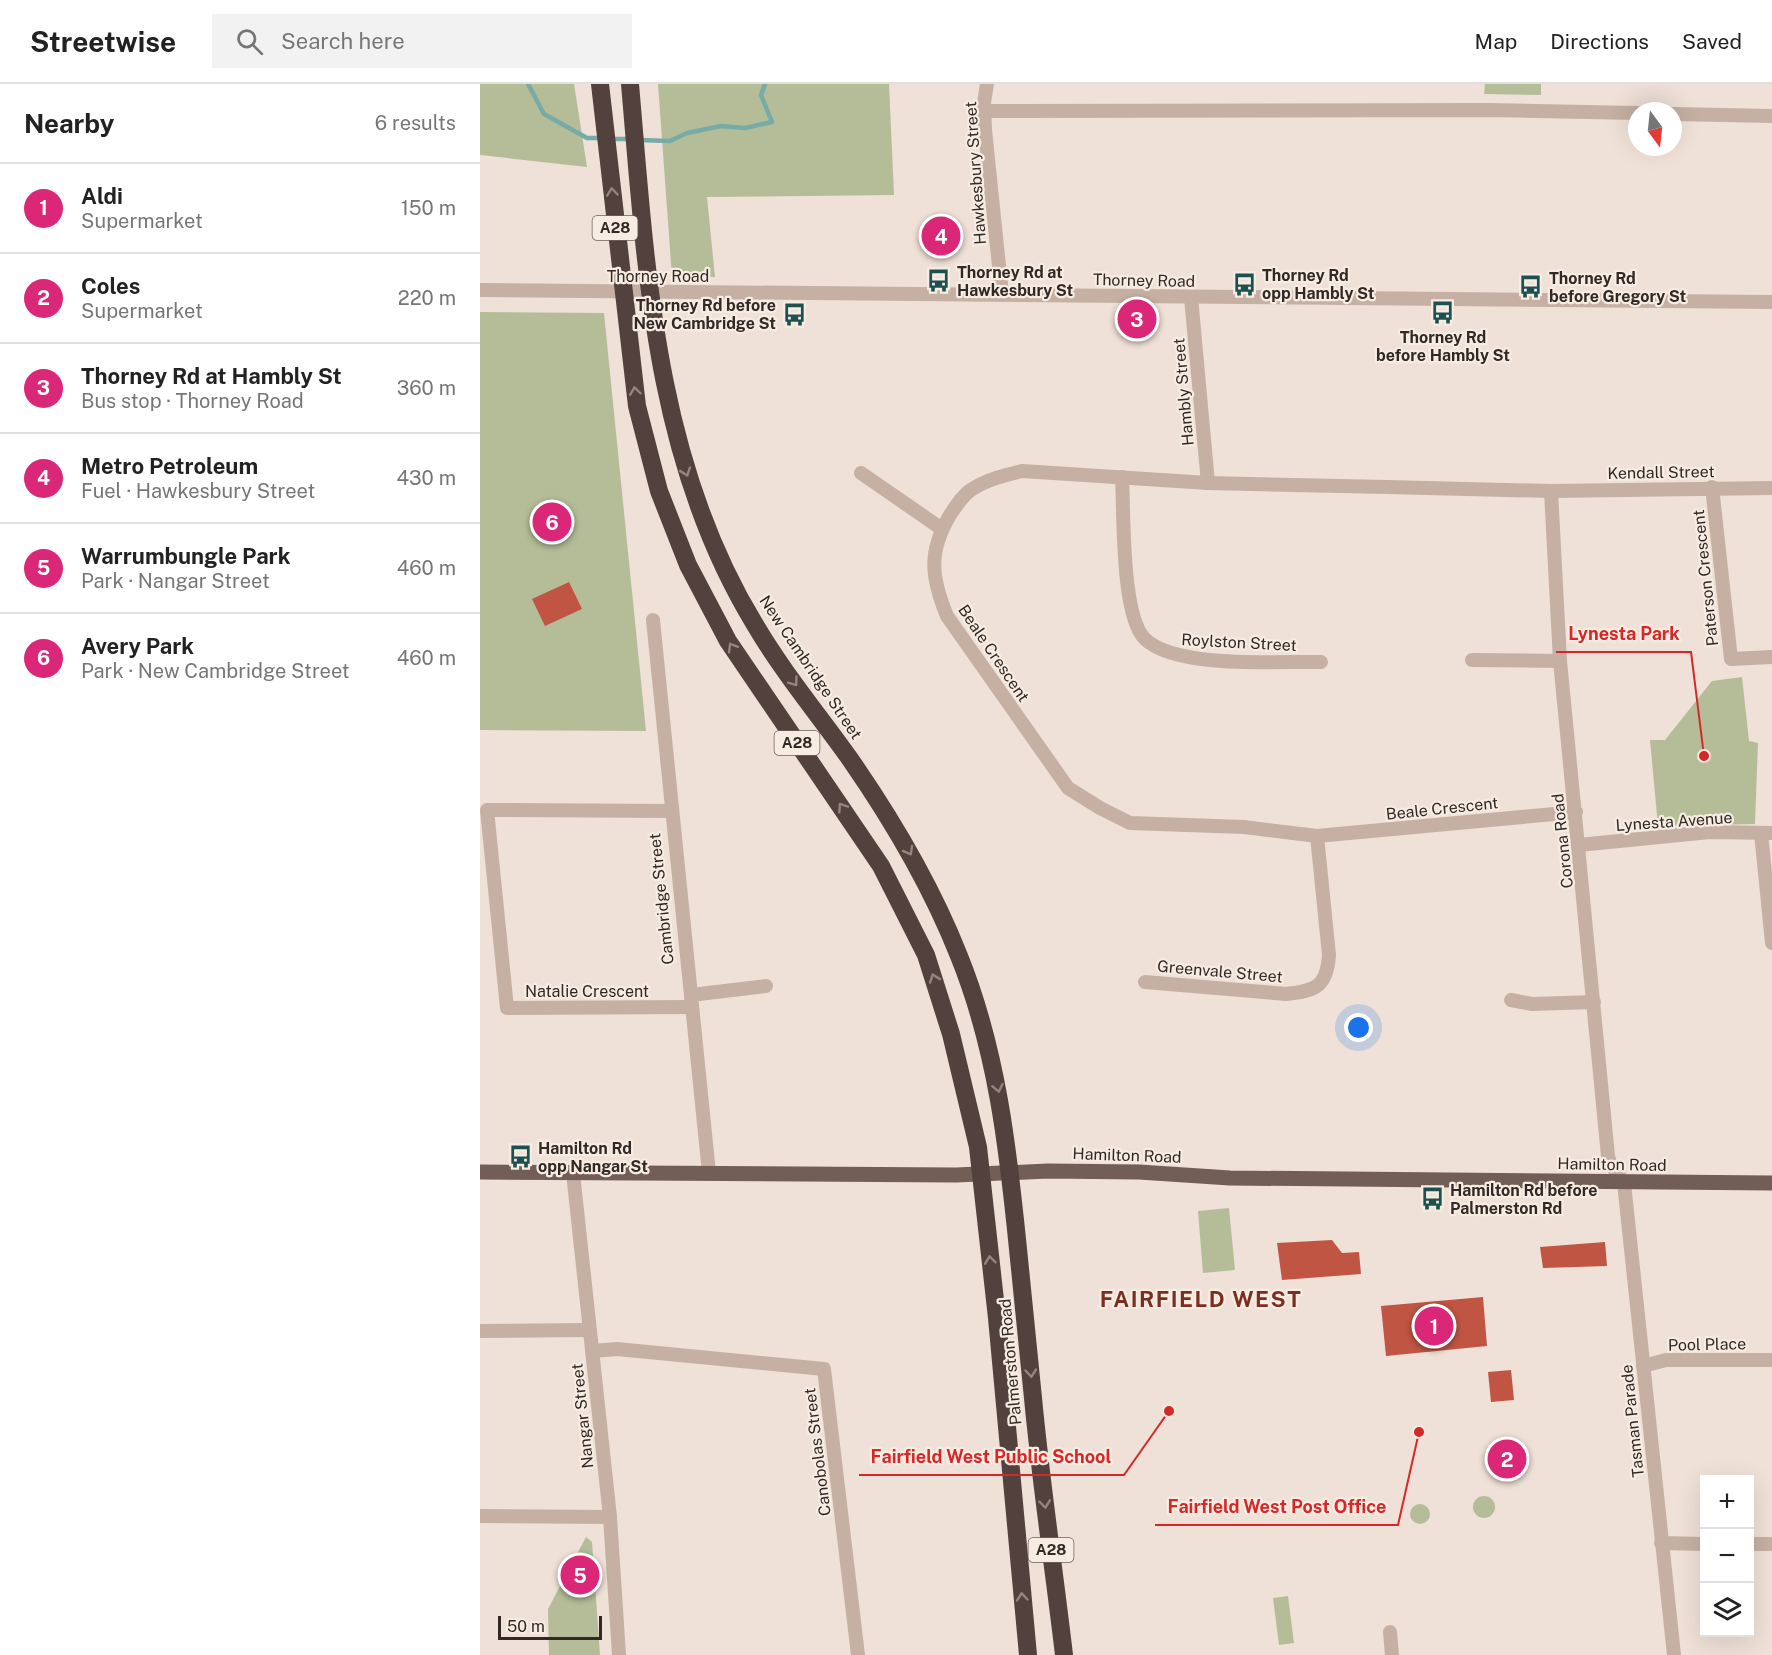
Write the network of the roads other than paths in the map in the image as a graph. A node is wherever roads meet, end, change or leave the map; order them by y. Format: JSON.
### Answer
{"nodes":[{"id":1,"x":600,"y":84,"type":"edge"},
{"id":2,"x":630,"y":84,"type":"edge"},
{"id":3,"x":987,"y":84,"type":"edge"},
{"id":4,"x":984,"y":111,"type":"junction"},
{"id":5,"x":1628,"y":113,"type":"edge"},
{"id":6,"x":1682,"y":114,"type":"edge"},
{"id":7,"x":1772,"y":116,"type":"edge"},
{"id":8,"x":480,"y":290,"type":"edge"},
{"id":9,"x":622,"y":292,"type":"junction"},
{"id":10,"x":650,"y":292,"type":"junction"},
{"id":11,"x":1002,"y":295,"type":"junction"},
{"id":12,"x":1191,"y":297,"type":"junction"},
{"id":13,"x":1772,"y":302,"type":"edge"},
{"id":14,"x":861,"y":473,"type":"dead end"},
{"id":15,"x":1122,"y":477,"type":"junction"},
{"id":16,"x":1208,"y":483,"type":"junction"},
{"id":17,"x":1712,"y":487,"type":"junction"},
{"id":18,"x":1772,"y":488,"type":"edge"},
{"id":19,"x":1551,"y":491,"type":"junction"},
{"id":20,"x":942,"y":529,"type":"junction"},
{"id":21,"x":653,"y":620,"type":"dead end"},
{"id":22,"x":1772,"y":657,"type":"edge"},
{"id":23,"x":1472,"y":660,"type":"dead end"},
{"id":24,"x":1560,"y":661,"type":"junction"},
{"id":25,"x":1321,"y":662,"type":"dead end"},
{"id":26,"x":672,"y":811,"type":"junction"},
{"id":27,"x":1575,"y":812,"type":"junction"},
{"id":28,"x":1766,"y":833,"type":"edge"},
{"id":29,"x":1317,"y":836,"type":"junction"},
{"id":30,"x":1579,"y":845,"type":"junction"},
{"id":31,"x":1772,"y":943,"type":"edge"},
{"id":32,"x":1145,"y":982,"type":"dead end"},
{"id":33,"x":766,"y":986,"type":"dead end"},
{"id":34,"x":1511,"y":1000,"type":"dead end"},
{"id":35,"x":691,"y":1001,"type":"junction"},
{"id":36,"x":1594,"y":1002,"type":"junction"},
{"id":37,"x":480,"y":1172,"type":"edge"},
{"id":38,"x":1010,"y":1172,"type":"junction"},
{"id":39,"x":573,"y":1173,"type":"junction"},
{"id":40,"x":709,"y":1173,"type":"junction"},
{"id":41,"x":981,"y":1174,"type":"junction"},
{"id":42,"x":1624,"y":1183,"type":"junction"},
{"id":43,"x":1772,"y":1183,"type":"edge"},
{"id":44,"x":589,"y":1330,"type":"junction"},
{"id":45,"x":480,"y":1332,"type":"edge"},
{"id":46,"x":592,"y":1351,"type":"junction"},
{"id":47,"x":1772,"y":1360,"type":"edge"},
{"id":48,"x":1643,"y":1366,"type":"junction"},
{"id":49,"x":480,"y":1516,"type":"edge"},
{"id":50,"x":610,"y":1517,"type":"junction"},
{"id":51,"x":1661,"y":1543,"type":"junction"},
{"id":52,"x":1700,"y":1544,"type":"edge"},
{"id":53,"x":1754,"y":1544,"type":"edge"},
{"id":54,"x":1772,"y":1544,"type":"edge"},
{"id":55,"x":1390,"y":1632,"type":"dead end"},
{"id":56,"x":618,"y":1655,"type":"edge"},
{"id":57,"x":858,"y":1655,"type":"edge"},
{"id":58,"x":1028,"y":1655,"type":"edge"},
{"id":59,"x":1064,"y":1655,"type":"edge"},
{"id":60,"x":1392,"y":1655,"type":"edge"},
{"id":61,"x":1674,"y":1655,"type":"edge"}],
"edges":[{"from":9,"to":1,"type":"highway","number":"A28","one_way":true},
{"from":2,"to":10,"type":"highway","name":"New Cambridge Street","number":"A28"},
{"from":3,"to":4,"type":"street","name":"Hawkesbury Street"},
{"from":4,"to":5,"type":"street"},
{"from":4,"to":11,"type":"street","name":"Hawkesbury Street"},
{"from":6,"to":7,"type":"street"},
{"from":8,"to":9,"type":"street","name":"Thorney Road"},
{"from":9,"to":10,"type":"street","name":"Thorney Road"},
{"from":41,"to":9,"type":"highway","number":"A28","one_way":true},
{"from":10,"to":11,"type":"street","name":"Thorney Road"},
{"from":10,"to":38,"type":"highway","name":"New Cambridge Street","number":"A28","one_way":true},
{"from":11,"to":12,"type":"street","name":"Thorney Road"},
{"from":12,"to":13,"type":"street","name":"Thorney Road"},
{"from":12,"to":16,"type":"street","name":"Hambly Street"},
{"from":14,"to":20,"type":"street"},
{"from":15,"to":16,"type":"street","name":"Beale Crescent"},
{"from":15,"to":20,"type":"street","name":"Beale Crescent"},
{"from":15,"to":25,"type":"street","name":"Roylston Street"},
{"from":16,"to":19,"type":"street","name":"Beale Crescent"},
{"from":17,"to":18,"type":"street","name":"Kendall Street"},
{"from":17,"to":19,"type":"street","name":"Kendall Street"},
{"from":17,"to":22,"type":"street","name":"Paterson Crescent"},
{"from":19,"to":24,"type":"street","name":"Corona Road"},
{"from":20,"to":29,"type":"street","name":"Beale Crescent"},
{"from":21,"to":26,"type":"street","name":"Cambridge Street"},
{"from":23,"to":24,"type":"street"},
{"from":24,"to":27,"type":"street","name":"Corona Road"},
{"from":26,"to":35,"type":"street","name":"Cambridge Street"},
{"from":26,"to":35,"type":"street","name":"Natalie Crescent"},
{"from":27,"to":29,"type":"street","name":"Beale Crescent"},
{"from":27,"to":30,"type":"street","name":"Corona Road"},
{"from":28,"to":30,"type":"street","name":"Lynesta Avenue"},
{"from":28,"to":31,"type":"street"},
{"from":29,"to":32,"type":"street","name":"Greenvale Street"},
{"from":30,"to":36,"type":"street","name":"Corona Road"},
{"from":33,"to":35,"type":"street"},
{"from":34,"to":36,"type":"street"},
{"from":35,"to":40,"type":"street","name":"Cambridge Street"},
{"from":36,"to":42,"type":"street","name":"Corona Road"},
{"from":37,"to":39,"type":"main road","name":"Hamilton Road"},
{"from":38,"to":41,"type":"main road","name":"Hamilton Road"},
{"from":38,"to":42,"type":"main road","name":"Hamilton Road"},
{"from":38,"to":59,"type":"highway","name":"Palmerston Road","number":"A28","one_way":true},
{"from":39,"to":40,"type":"main road","name":"Hamilton Road"},
{"from":39,"to":44,"type":"street","name":"Nangar Street"},
{"from":40,"to":41,"type":"main road","name":"Hamilton Road"},
{"from":58,"to":41,"type":"highway","name":"Palmerston Road","number":"A28","one_way":true},
{"from":42,"to":43,"type":"main road","name":"Hamilton Road"},
{"from":42,"to":48,"type":"street","name":"Tasman Parade"},
{"from":44,"to":45,"type":"street"},
{"from":44,"to":46,"type":"street","name":"Nangar Street"},
{"from":46,"to":50,"type":"street","name":"Nangar Street"},
{"from":46,"to":57,"type":"street","name":"Canobolas Street"},
{"from":47,"to":48,"type":"street","name":"Pool Place"},
{"from":48,"to":51,"type":"street","name":"Tasman Parade"},
{"from":49,"to":50,"type":"street"},
{"from":50,"to":56,"type":"street","name":"Nangar Street"},
{"from":51,"to":52,"type":"street"},
{"from":51,"to":61,"type":"street","name":"Tasman Parade"},
{"from":53,"to":54,"type":"street"},
{"from":55,"to":60,"type":"street"}]}
